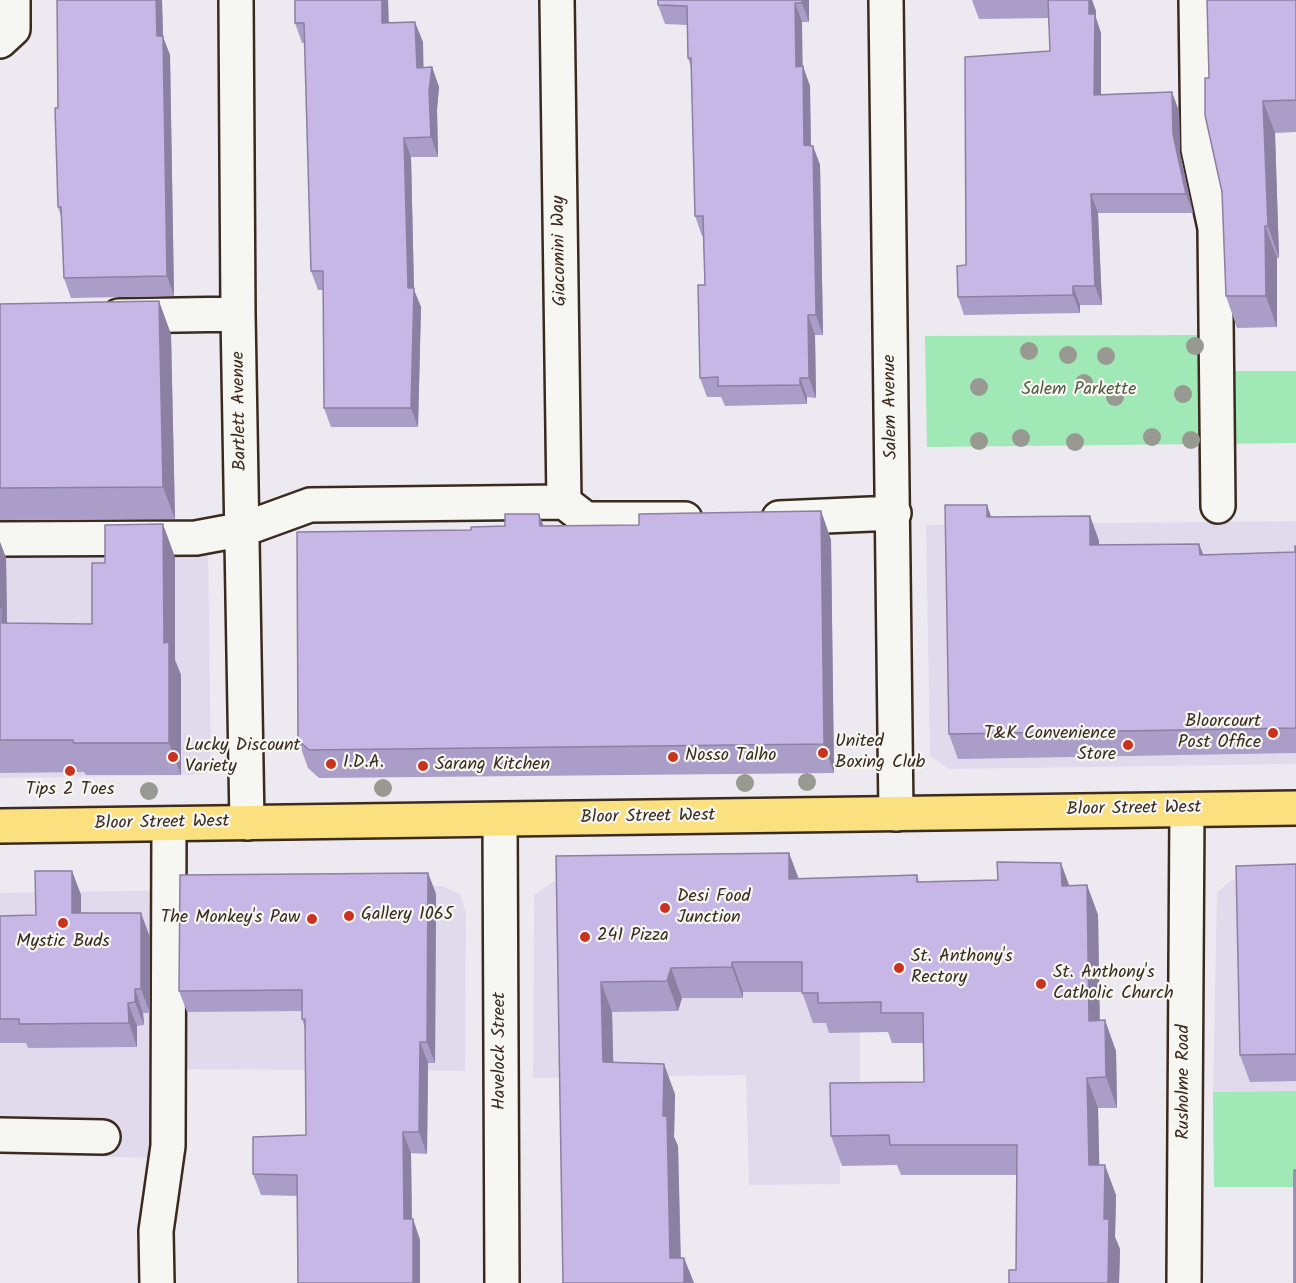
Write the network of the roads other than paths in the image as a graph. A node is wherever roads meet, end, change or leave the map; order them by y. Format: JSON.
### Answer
{"nodes":[{"id":1,"x":13,"y":0,"type":"edge"},
{"id":2,"x":237,"y":0,"type":"edge"},
{"id":3,"x":557,"y":0,"type":"edge"},
{"id":4,"x":886,"y":0,"type":"edge"},
{"id":5,"x":1196,"y":0,"type":"edge"},
{"id":6,"x":0,"y":41,"type":"edge"},
{"id":7,"x":238,"y":314,"type":"junction"},
{"id":8,"x":93,"y":317,"type":"edge"},
{"id":9,"x":564,"y":502,"type":"junction"},
{"id":10,"x":1218,"y":506,"type":"dead end"},
{"id":11,"x":894,"y":513,"type":"junction"},
{"id":12,"x":753,"y":518,"type":"edge"},
{"id":13,"x":718,"y":519,"type":"edge"},
{"id":14,"x":243,"y":529,"type":"junction"},
{"id":15,"x":0,"y":539,"type":"edge"},
{"id":16,"x":1296,"y":808,"type":"edge"},
{"id":17,"x":1186,"y":810,"type":"junction"},
{"id":18,"x":896,"y":814,"type":"junction"},
{"id":19,"x":500,"y":820,"type":"junction"},
{"id":20,"x":247,"y":823,"type":"junction"},
{"id":21,"x":169,"y":824,"type":"junction"},
{"id":22,"x":0,"y":826,"type":"edge"},
{"id":23,"x":0,"y":1136,"type":"edge"},
{"id":24,"x":103,"y":1137,"type":"dead end"},
{"id":25,"x":157,"y":1283,"type":"edge"},
{"id":26,"x":502,"y":1283,"type":"edge"},
{"id":27,"x":1184,"y":1283,"type":"edge"}],
"edges":[{"from":1,"to":6,"type":"street"},
{"from":2,"to":7,"type":"street","name":"Bartlett Avenue"},
{"from":3,"to":9,"type":"street","name":"Giacomini Way"},
{"from":4,"to":11,"type":"street","name":"Salem Avenue"},
{"from":5,"to":10,"type":"street"},
{"from":7,"to":8,"type":"street"},
{"from":7,"to":14,"type":"street","name":"Bartlett Avenue"},
{"from":9,"to":13,"type":"street"},
{"from":9,"to":14,"type":"street"},
{"from":11,"to":12,"type":"street"},
{"from":11,"to":18,"type":"street","name":"Salem Avenue"},
{"from":14,"to":15,"type":"street"},
{"from":14,"to":20,"type":"street","name":"Bartlett Avenue"},
{"from":16,"to":17,"type":"main road","name":"Bloor Street West"},
{"from":17,"to":18,"type":"main road","name":"Bloor Street West"},
{"from":17,"to":27,"type":"street","name":"Rusholme Road"},
{"from":18,"to":19,"type":"main road","name":"Bloor Street West"},
{"from":19,"to":20,"type":"main road","name":"Bloor Street West"},
{"from":19,"to":26,"type":"street","name":"Havelock Street"},
{"from":20,"to":21,"type":"main road","name":"Bloor Street West"},
{"from":21,"to":22,"type":"main road","name":"Bloor Street West"},
{"from":21,"to":25,"type":"street"},
{"from":23,"to":24,"type":"street"}]}
